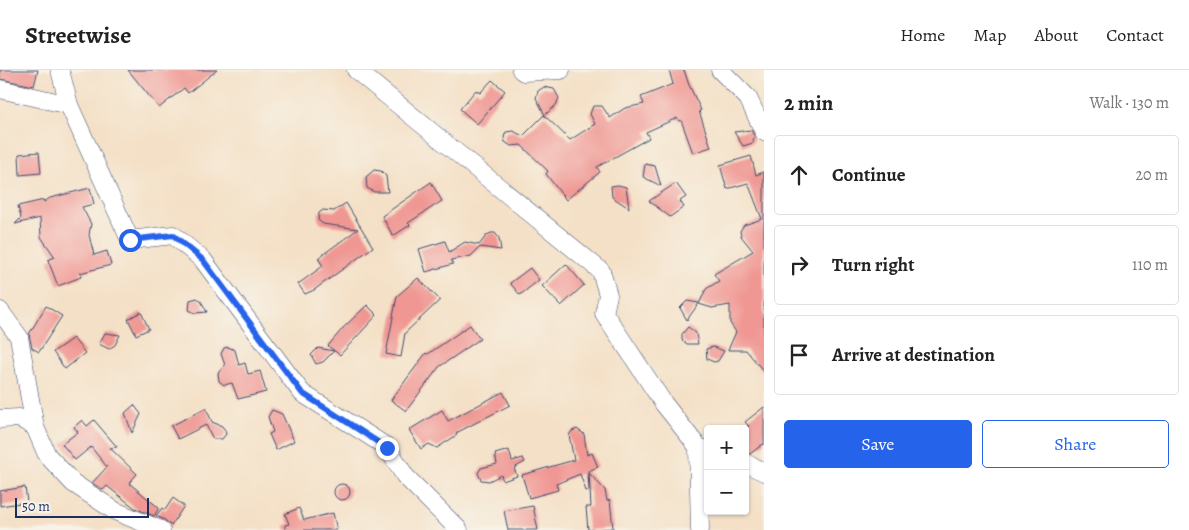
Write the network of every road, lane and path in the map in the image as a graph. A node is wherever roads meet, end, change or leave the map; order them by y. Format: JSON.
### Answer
{"nodes":[{"id":1,"x":60,"y":70,"type":"edge"},
{"id":2,"x":356,"y":70,"type":"edge"},
{"id":3,"x":521,"y":70,"type":"edge"},
{"id":4,"x":561,"y":70,"type":"edge"},
{"id":5,"x":720,"y":70,"type":"edge"},
{"id":6,"x":0,"y":89,"type":"edge"},
{"id":7,"x":69,"y":105,"type":"junction"},
{"id":8,"x":764,"y":132,"type":"edge"},
{"id":9,"x":0,"y":311,"type":"edge"},
{"id":10,"x":0,"y":419,"type":"edge"},
{"id":11,"x":34,"y":427,"type":"junction"},
{"id":12,"x":703,"y":448,"type":"edge"},
{"id":13,"x":749,"y":465,"type":"edge"},
{"id":14,"x":764,"y":472,"type":"edge"},
{"id":15,"x":161,"y":530,"type":"edge"},
{"id":16,"x":460,"y":530,"type":"edge"},
{"id":17,"x":700,"y":530,"type":"edge"}],
"edges":[{"from":1,"to":7,"type":"street"},
{"from":2,"to":12,"type":"street"},
{"from":3,"to":4,"type":"street"},
{"from":5,"to":8,"type":"street"},
{"from":6,"to":7,"type":"street"},
{"from":7,"to":16,"type":"street"},
{"from":9,"to":11,"type":"street"},
{"from":10,"to":11,"type":"street"},
{"from":11,"to":15,"type":"street"},
{"from":12,"to":17,"type":"street"},
{"from":13,"to":14,"type":"street"}]}
